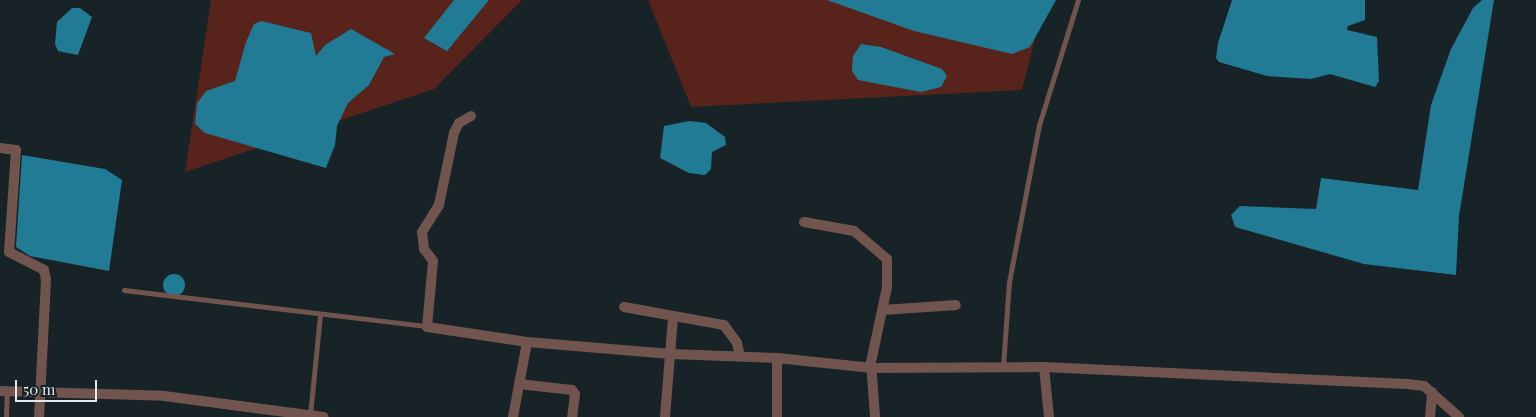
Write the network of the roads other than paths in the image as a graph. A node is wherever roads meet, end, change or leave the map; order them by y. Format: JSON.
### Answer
{"nodes":[{"id":1,"x":1078,"y":0,"type":"edge"},
{"id":2,"x":471,"y":116,"type":"dead end"},
{"id":3,"x":0,"y":148,"type":"edge"},
{"id":4,"x":804,"y":222,"type":"dead end"},
{"id":5,"x":124,"y":290,"type":"dead end"},
{"id":6,"x":956,"y":305,"type":"dead end"},
{"id":7,"x":624,"y":307,"type":"dead end"},
{"id":8,"x":883,"y":310,"type":"junction"},
{"id":9,"x":320,"y":314,"type":"junction"},
{"id":10,"x":673,"y":317,"type":"junction"},
{"id":11,"x":427,"y":326,"type":"junction"},
{"id":12,"x":527,"y":342,"type":"junction"},
{"id":13,"x":671,"y":354,"type":"junction"},
{"id":14,"x":740,"y":356,"type":"junction"},
{"id":15,"x":777,"y":358,"type":"junction"},
{"id":16,"x":1003,"y":367,"type":"junction"},
{"id":17,"x":1044,"y":367,"type":"junction"},
{"id":18,"x":872,"y":368,"type":"junction"},
{"id":19,"x":519,"y":384,"type":"junction"},
{"id":20,"x":37,"y":390,"type":"junction"},
{"id":21,"x":4,"y":391,"type":"edge"},
{"id":22,"x":1432,"y":392,"type":"junction"},
{"id":23,"x":275,"y":415,"type":"edge"},
{"id":24,"x":310,"y":416,"type":"junction"},
{"id":25,"x":6,"y":417,"type":"edge"},
{"id":26,"x":39,"y":417,"type":"edge"},
{"id":27,"x":324,"y":417,"type":"edge"},
{"id":28,"x":513,"y":417,"type":"edge"},
{"id":29,"x":572,"y":417,"type":"edge"},
{"id":30,"x":665,"y":417,"type":"edge"},
{"id":31,"x":777,"y":417,"type":"edge"},
{"id":32,"x":875,"y":417,"type":"edge"},
{"id":33,"x":1049,"y":417,"type":"edge"},
{"id":34,"x":1430,"y":417,"type":"edge"},
{"id":35,"x":1460,"y":417,"type":"edge"}],
"edges":[{"from":1,"to":16,"type":"lane"},
{"from":2,"to":11,"type":"street"},
{"from":3,"to":20,"type":"street"},
{"from":4,"to":8,"type":"street"},
{"from":5,"to":9,"type":"lane"},
{"from":6,"to":8,"type":"street"},
{"from":7,"to":10,"type":"street"},
{"from":8,"to":18,"type":"street"},
{"from":9,"to":11,"type":"lane"},
{"from":9,"to":24,"type":"lane"},
{"from":10,"to":13,"type":"street"},
{"from":10,"to":14,"type":"street"},
{"from":11,"to":12,"type":"street"},
{"from":12,"to":13,"type":"street"},
{"from":12,"to":19,"type":"street"},
{"from":13,"to":14,"type":"street"},
{"from":13,"to":30,"type":"street"},
{"from":14,"to":15,"type":"street"},
{"from":15,"to":18,"type":"street"},
{"from":15,"to":31,"type":"street"},
{"from":16,"to":17,"type":"street"},
{"from":16,"to":18,"type":"street"},
{"from":17,"to":22,"type":"street"},
{"from":17,"to":33,"type":"street"},
{"from":18,"to":32,"type":"street"},
{"from":19,"to":28,"type":"street"},
{"from":19,"to":29,"type":"street"},
{"from":20,"to":21,"type":"street"},
{"from":20,"to":23,"type":"street"},
{"from":20,"to":26,"type":"street"},
{"from":21,"to":25,"type":"lane"},
{"from":22,"to":34,"type":"street"},
{"from":22,"to":35,"type":"street"},
{"from":23,"to":24,"type":"street"},
{"from":24,"to":27,"type":"street"}]}
